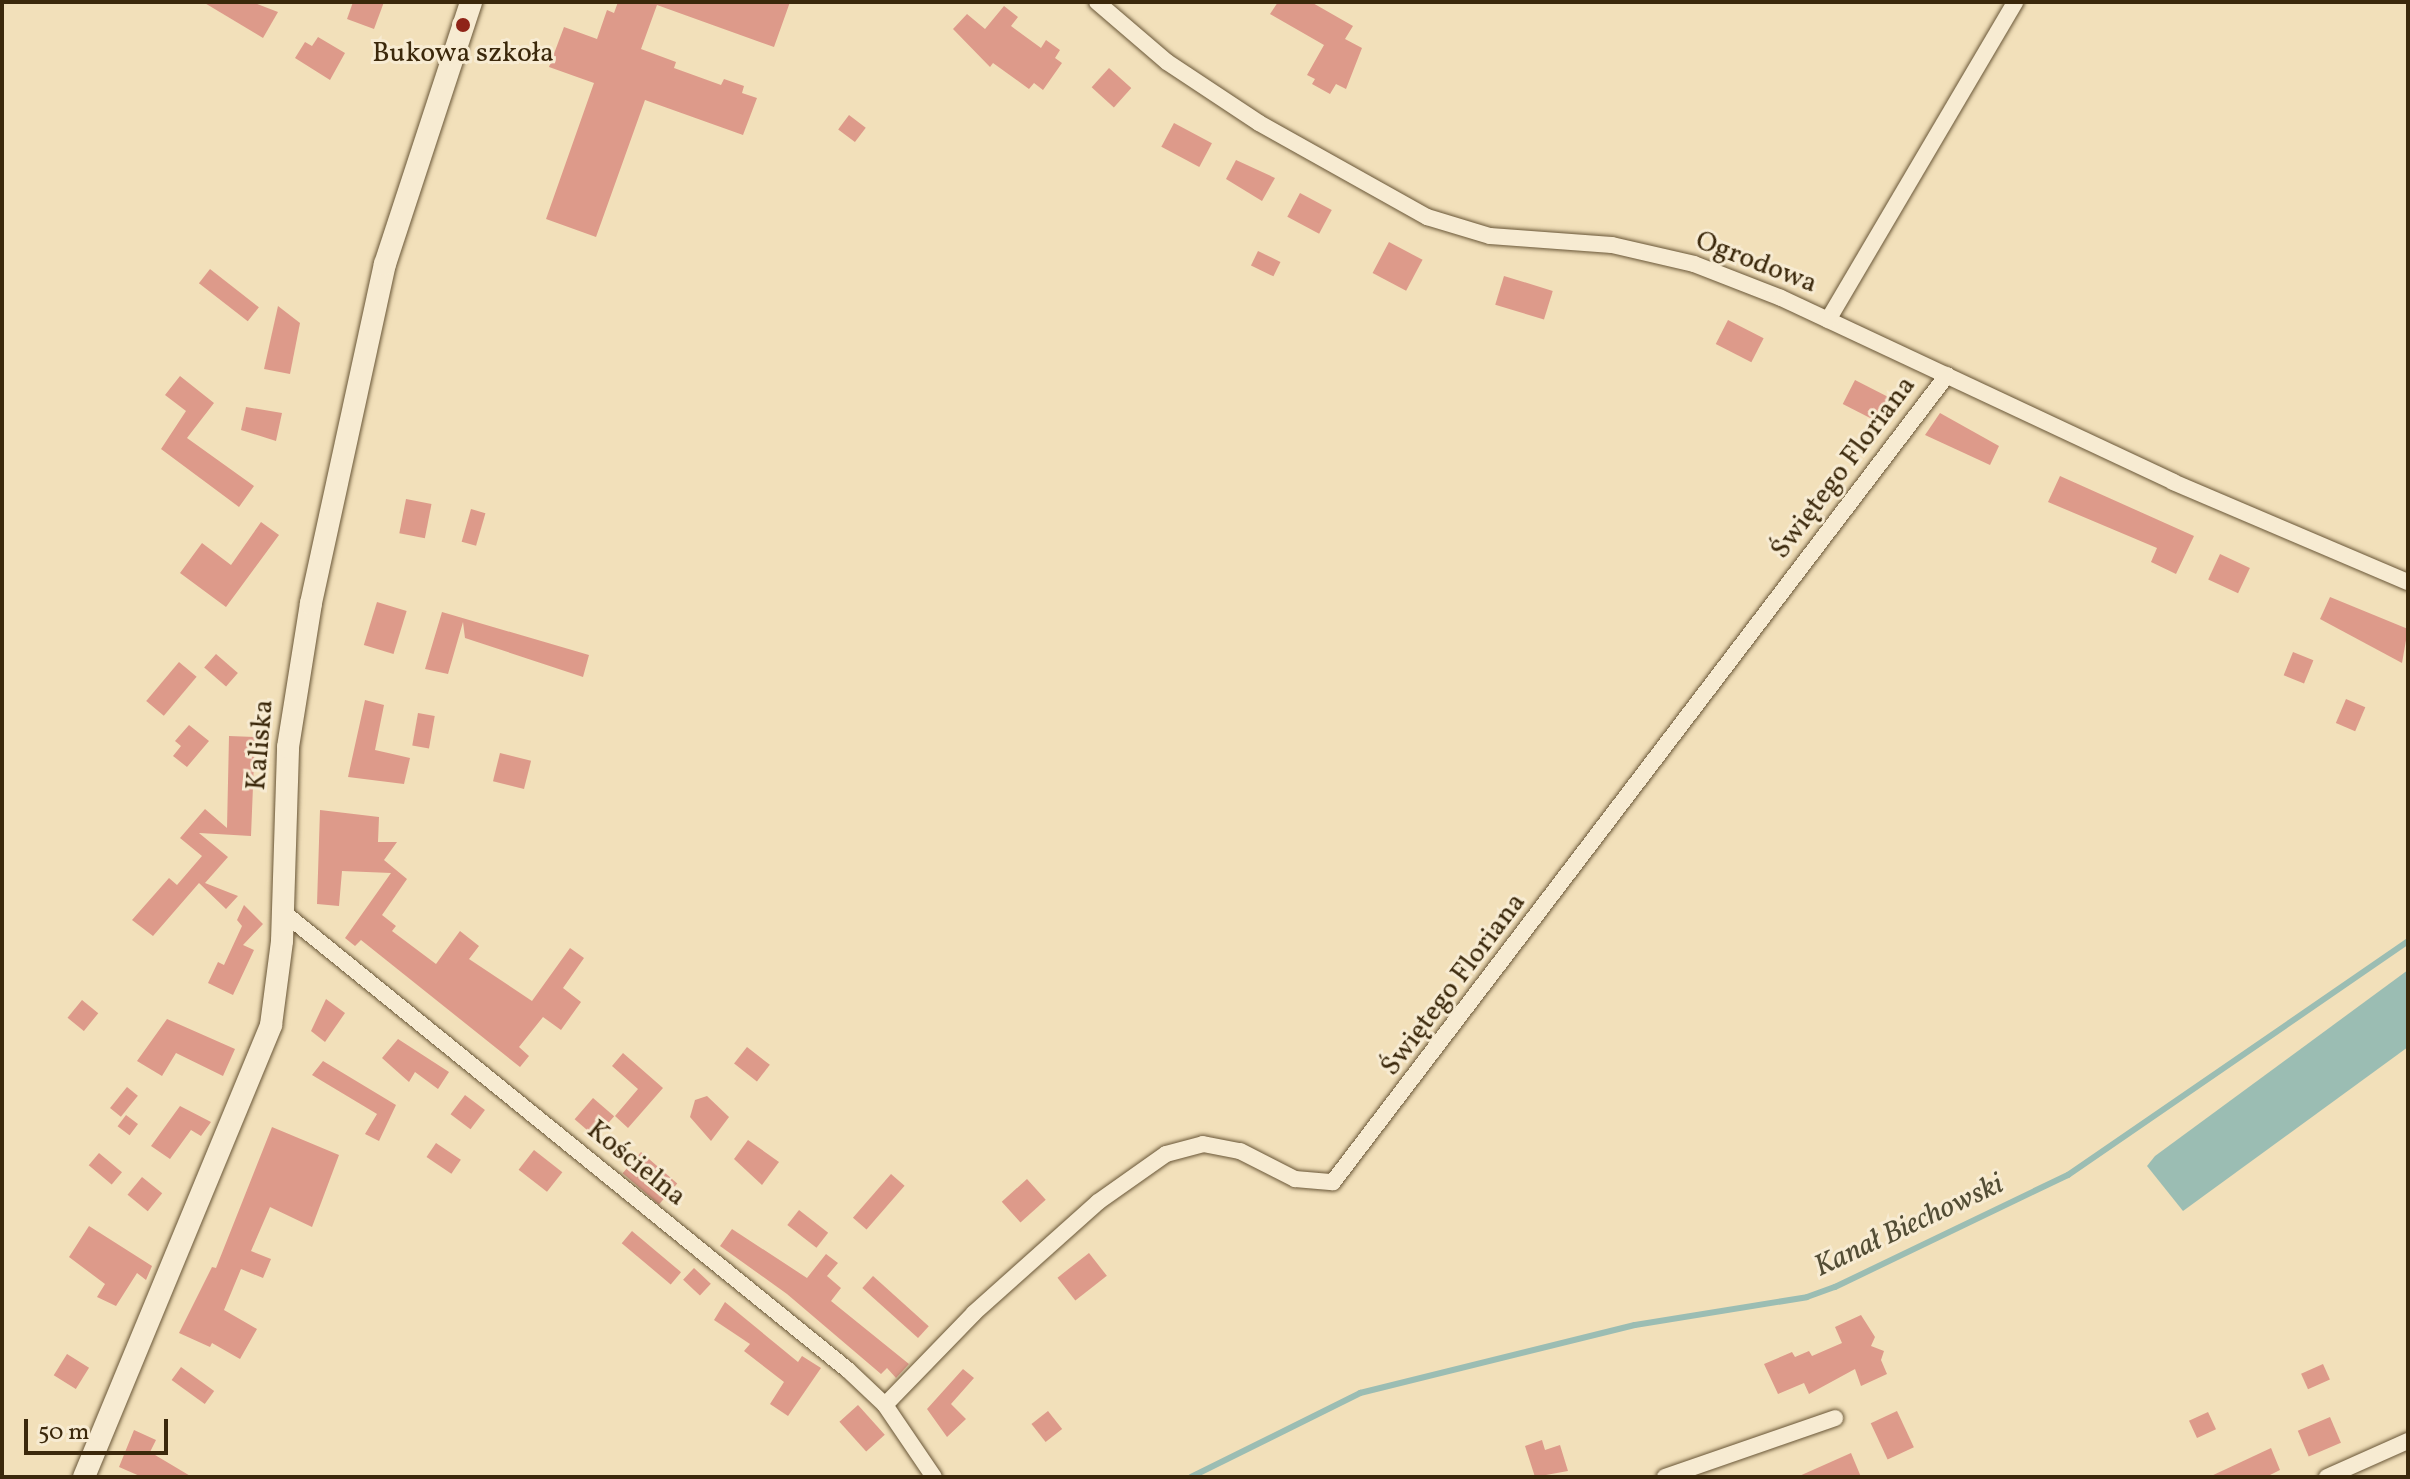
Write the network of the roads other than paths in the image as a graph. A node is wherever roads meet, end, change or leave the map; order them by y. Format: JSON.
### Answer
{"nodes":[{"id":1,"x":471,"y":2,"type":"edge"},
{"id":2,"x":1097,"y":2,"type":"edge"},
{"id":3,"x":2015,"y":2,"type":"edge"},
{"id":4,"x":1828,"y":320,"type":"junction"},
{"id":5,"x":1947,"y":375,"type":"junction"},
{"id":6,"x":2408,"y":582,"type":"edge"},
{"id":7,"x":283,"y":912,"type":"junction"},
{"id":8,"x":885,"y":1405,"type":"junction"},
{"id":9,"x":1835,"y":1418,"type":"dead end"},
{"id":10,"x":2408,"y":1441,"type":"edge"},
{"id":11,"x":84,"y":1477,"type":"edge"},
{"id":12,"x":934,"y":1477,"type":"edge"},
{"id":13,"x":1665,"y":1477,"type":"edge"},
{"id":14,"x":2327,"y":1477,"type":"edge"}],
"edges":[{"from":1,"to":7,"type":"main road","name":"Kaliska"},
{"from":2,"to":4,"type":"street","name":"Ogrodowa"},
{"from":3,"to":4,"type":"street"},
{"from":4,"to":5,"type":"street","name":"Ogrodowa"},
{"from":5,"to":6,"type":"street","name":"Ogrodowa"},
{"from":5,"to":8,"type":"street","name":"Świętego Floriana"},
{"from":7,"to":8,"type":"street","name":"Kościelna"},
{"from":7,"to":11,"type":"main road","name":"Kaliska"},
{"from":8,"to":12,"type":"street","name":"Kościelna"},
{"from":9,"to":13,"type":"street"},
{"from":10,"to":14,"type":"street"}]}
